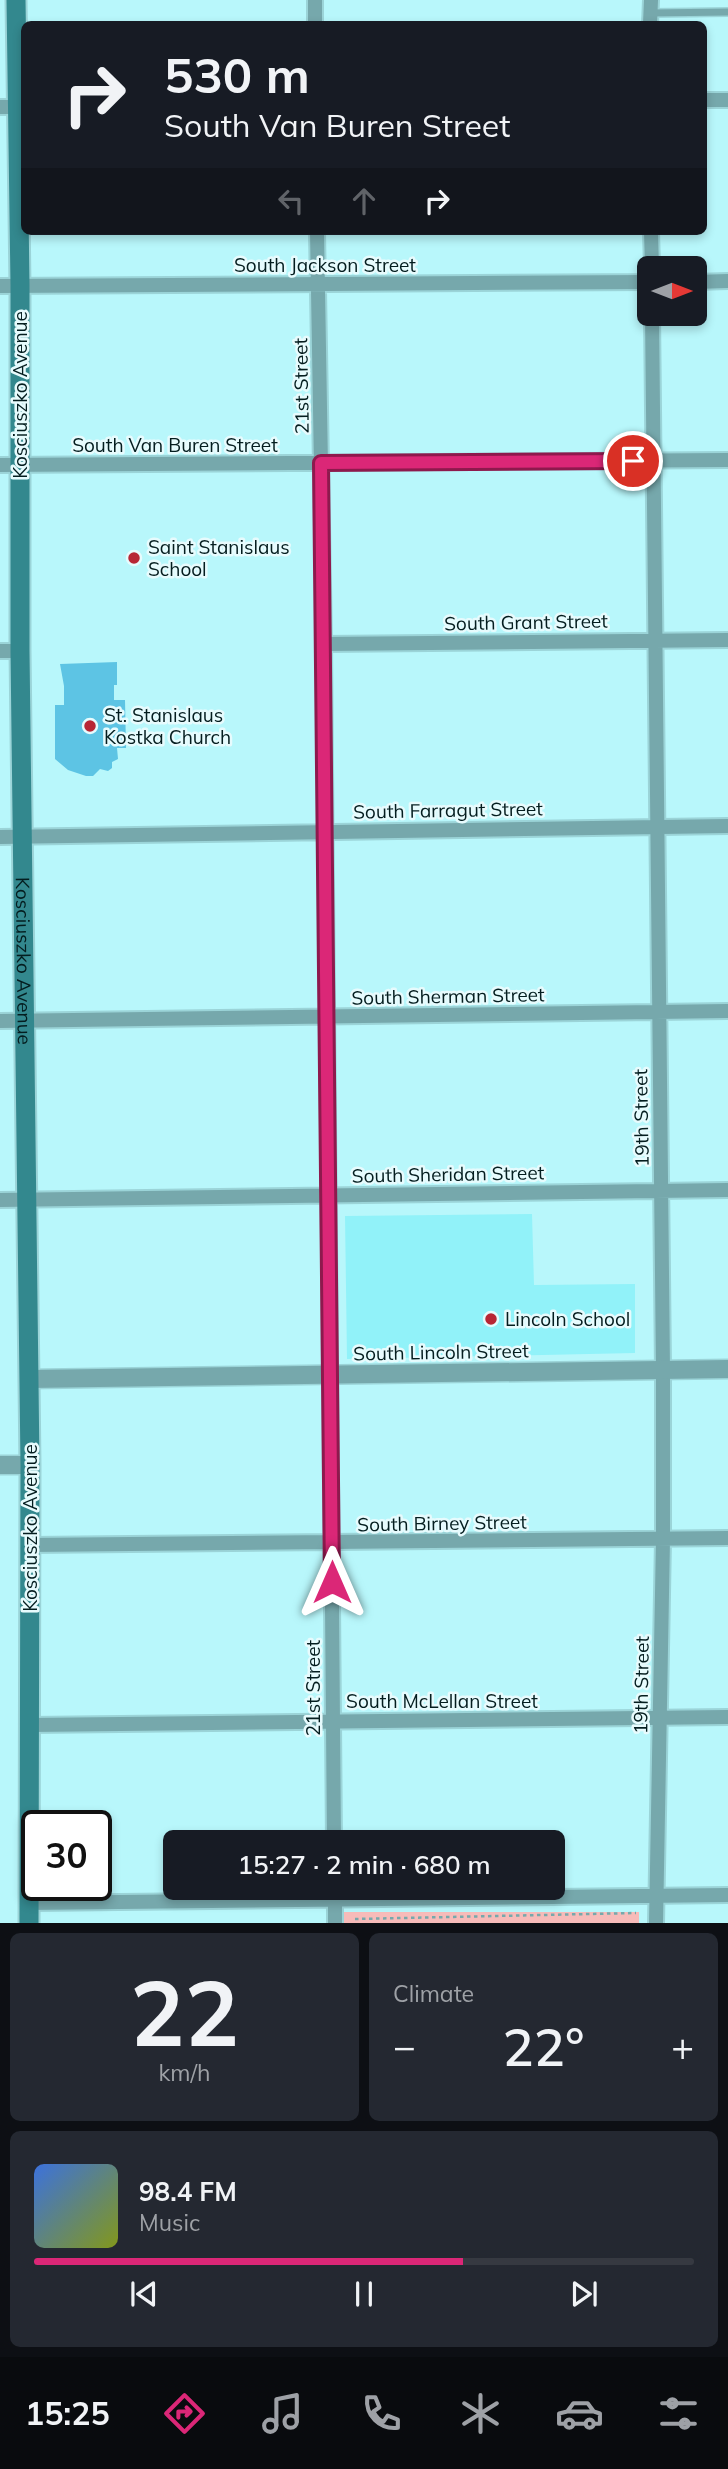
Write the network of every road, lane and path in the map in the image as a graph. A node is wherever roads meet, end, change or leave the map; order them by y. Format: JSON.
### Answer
{"nodes":[{"id":1,"x":16,"y":0,"type":"edge"},
{"id":2,"x":315,"y":0,"type":"edge"},
{"id":3,"x":651,"y":12,"type":"edge"},
{"id":4,"x":728,"y":12,"type":"edge"},
{"id":5,"x":315,"y":21,"type":"edge"},
{"id":6,"x":707,"y":100,"type":"edge"},
{"id":7,"x":728,"y":100,"type":"edge"},
{"id":8,"x":14,"y":107,"type":"edge"},
{"id":9,"x":317,"y":235,"type":"edge"},
{"id":10,"x":651,"y":235,"type":"edge"},
{"id":11,"x":652,"y":256,"type":"edge"},
{"id":12,"x":728,"y":281,"type":"edge"},
{"id":13,"x":637,"y":282,"type":"edge"},
{"id":14,"x":707,"y":282,"type":"edge"},
{"id":15,"x":20,"y":285,"type":"junction"},
{"id":16,"x":318,"y":285,"type":"junction"},
{"id":17,"x":0,"y":286,"type":"edge"},
{"id":18,"x":652,"y":326,"type":"edge"},
{"id":19,"x":728,"y":460,"type":"edge"},
{"id":20,"x":654,"y":461,"type":"junction"},
{"id":21,"x":321,"y":463,"type":"junction"},
{"id":22,"x":10,"y":465,"type":"edge"},
{"id":23,"x":655,"y":640,"type":"junction"},
{"id":24,"x":728,"y":640,"type":"edge"},
{"id":25,"x":324,"y":644,"type":"junction"},
{"id":26,"x":10,"y":651,"type":"edge"},
{"id":27,"x":728,"y":826,"type":"edge"},
{"id":28,"x":656,"y":827,"type":"junction"},
{"id":29,"x":325,"y":831,"type":"junction"},
{"id":30,"x":22,"y":836,"type":"junction"},
{"id":31,"x":0,"y":837,"type":"edge"},
{"id":32,"x":728,"y":1011,"type":"edge"},
{"id":33,"x":659,"y":1012,"type":"junction"},
{"id":34,"x":327,"y":1017,"type":"junction"},
{"id":35,"x":26,"y":1020,"type":"junction"},
{"id":36,"x":0,"y":1021,"type":"edge"},
{"id":37,"x":661,"y":1191,"type":"junction"},
{"id":38,"x":728,"y":1191,"type":"edge"},
{"id":39,"x":329,"y":1195,"type":"junction"},
{"id":40,"x":27,"y":1199,"type":"junction"},
{"id":41,"x":0,"y":1200,"type":"edge"},
{"id":42,"x":728,"y":1369,"type":"edge"},
{"id":43,"x":663,"y":1370,"type":"junction"},
{"id":44,"x":332,"y":1375,"type":"junction"},
{"id":45,"x":29,"y":1379,"type":"junction"},
{"id":46,"x":0,"y":1465,"type":"edge"},
{"id":47,"x":30,"y":1465,"type":"junction"},
{"id":48,"x":728,"y":1538,"type":"edge"},
{"id":49,"x":663,"y":1539,"type":"junction"},
{"id":50,"x":332,"y":1544,"type":"junction"},
{"id":51,"x":30,"y":1545,"type":"junction"},
{"id":52,"x":728,"y":1717,"type":"edge"},
{"id":53,"x":659,"y":1718,"type":"junction"},
{"id":54,"x":332,"y":1721,"type":"junction"},
{"id":55,"x":30,"y":1725,"type":"junction"},
{"id":56,"x":334,"y":1830,"type":"edge"},
{"id":57,"x":565,"y":1895,"type":"edge"},
{"id":58,"x":728,"y":1895,"type":"edge"},
{"id":59,"x":658,"y":1896,"type":"junction"},
{"id":60,"x":238,"y":1900,"type":"edge"},
{"id":61,"x":335,"y":1900,"type":"edge"},
{"id":62,"x":29,"y":1913,"type":"edge"},
{"id":63,"x":636,"y":1913,"type":"dead end"},
{"id":64,"x":355,"y":1919,"type":"dead end"},
{"id":65,"x":335,"y":1923,"type":"edge"},
{"id":66,"x":656,"y":1923,"type":"edge"}],
"edges":[{"from":1,"to":8,"type":"main road","name":"Kosciuszko Avenue"},
{"from":2,"to":5,"type":"street"},
{"from":3,"to":4,"type":"lane"},
{"from":6,"to":7,"type":"street"},
{"from":8,"to":15,"type":"main road","name":"Kosciuszko Avenue"},
{"from":9,"to":16,"type":"street","name":"21st Street"},
{"from":10,"to":11,"type":"street"},
{"from":12,"to":14,"type":"street"},
{"from":13,"to":16,"type":"street","name":"South Jackson Street"},
{"from":15,"to":16,"type":"street","name":"South Jackson Street"},
{"from":15,"to":17,"type":"street","name":"South Jackson Street"},
{"from":15,"to":22,"type":"main road","name":"Kosciuszko Avenue"},
{"from":16,"to":21,"type":"street","name":"21st Street"},
{"from":18,"to":20,"type":"street","name":"19th Street"},
{"from":19,"to":20,"type":"street","name":"South Van Buren Street"},
{"from":20,"to":21,"type":"street","name":"South Van Buren Street"},
{"from":20,"to":23,"type":"street","name":"19th Street"},
{"from":21,"to":22,"type":"street","name":"South Van Buren Street"},
{"from":21,"to":25,"type":"street","name":"21st Street"},
{"from":22,"to":26,"type":"main road","name":"Kosciuszko Avenue"},
{"from":23,"to":24,"type":"street","name":"South Grant Street"},
{"from":23,"to":25,"type":"street","name":"South Grant Street"},
{"from":23,"to":28,"type":"street","name":"19th Street"},
{"from":25,"to":29,"type":"street","name":"21st Street"},
{"from":26,"to":30,"type":"main road","name":"Kosciuszko Avenue"},
{"from":27,"to":28,"type":"street","name":"South Farragut Street"},
{"from":28,"to":29,"type":"street","name":"South Farragut Street"},
{"from":28,"to":33,"type":"street","name":"19th Street"},
{"from":29,"to":30,"type":"street","name":"South Farragut Street"},
{"from":29,"to":34,"type":"street","name":"21st Street"},
{"from":30,"to":31,"type":"street","name":"South Farragut Street"},
{"from":30,"to":35,"type":"main road","name":"Kosciuszko Avenue"},
{"from":32,"to":33,"type":"street","name":"South Sherman Street"},
{"from":33,"to":34,"type":"street","name":"South Sherman Street"},
{"from":33,"to":37,"type":"street","name":"19th Street"},
{"from":34,"to":35,"type":"street","name":"South Sherman Street"},
{"from":34,"to":39,"type":"street","name":"21st Street"},
{"from":35,"to":36,"type":"street","name":"South Sherman Street"},
{"from":35,"to":40,"type":"main road","name":"Kosciuszko Avenue"},
{"from":37,"to":38,"type":"street","name":"South Sheridan Street"},
{"from":37,"to":39,"type":"street","name":"South Sheridan Street"},
{"from":37,"to":43,"type":"street","name":"19th Street"},
{"from":39,"to":40,"type":"street","name":"South Sheridan Street"},
{"from":39,"to":44,"type":"street","name":"21st Street"},
{"from":40,"to":41,"type":"street","name":"South Sheridan Street"},
{"from":40,"to":45,"type":"main road","name":"Kosciuszko Avenue"},
{"from":42,"to":43,"type":"street","name":"South Lincoln Street"},
{"from":43,"to":44,"type":"street","name":"South Lincoln Street"},
{"from":43,"to":49,"type":"street","name":"19th Street"},
{"from":44,"to":45,"type":"street","name":"South Lincoln Street"},
{"from":44,"to":50,"type":"street","name":"21st Street"},
{"from":45,"to":47,"type":"main road","name":"Kosciuszko Avenue"},
{"from":46,"to":47,"type":"street"},
{"from":47,"to":51,"type":"main road","name":"Kosciuszko Avenue"},
{"from":48,"to":49,"type":"street","name":"South Birney Street"},
{"from":49,"to":50,"type":"street","name":"South Birney Street"},
{"from":49,"to":53,"type":"street","name":"19th Street"},
{"from":50,"to":51,"type":"street","name":"South Birney Street"},
{"from":50,"to":54,"type":"street","name":"21st Street"},
{"from":51,"to":55,"type":"main road","name":"Kosciuszko Avenue"},
{"from":52,"to":53,"type":"street","name":"South McLellan Street"},
{"from":53,"to":54,"type":"street","name":"South McLellan Street"},
{"from":53,"to":59,"type":"street","name":"19th Street"},
{"from":54,"to":55,"type":"street","name":"South McLellan Street"},
{"from":54,"to":56,"type":"street","name":"21st Street"},
{"from":55,"to":62,"type":"main road","name":"Kosciuszko Avenue"},
{"from":57,"to":59,"type":"street"},
{"from":58,"to":59,"type":"street"},
{"from":59,"to":66,"type":"street","name":"19th Street"},
{"from":60,"to":62,"type":"street"},
{"from":61,"to":65,"type":"street"},
{"from":63,"to":64,"type":"path"}]}
